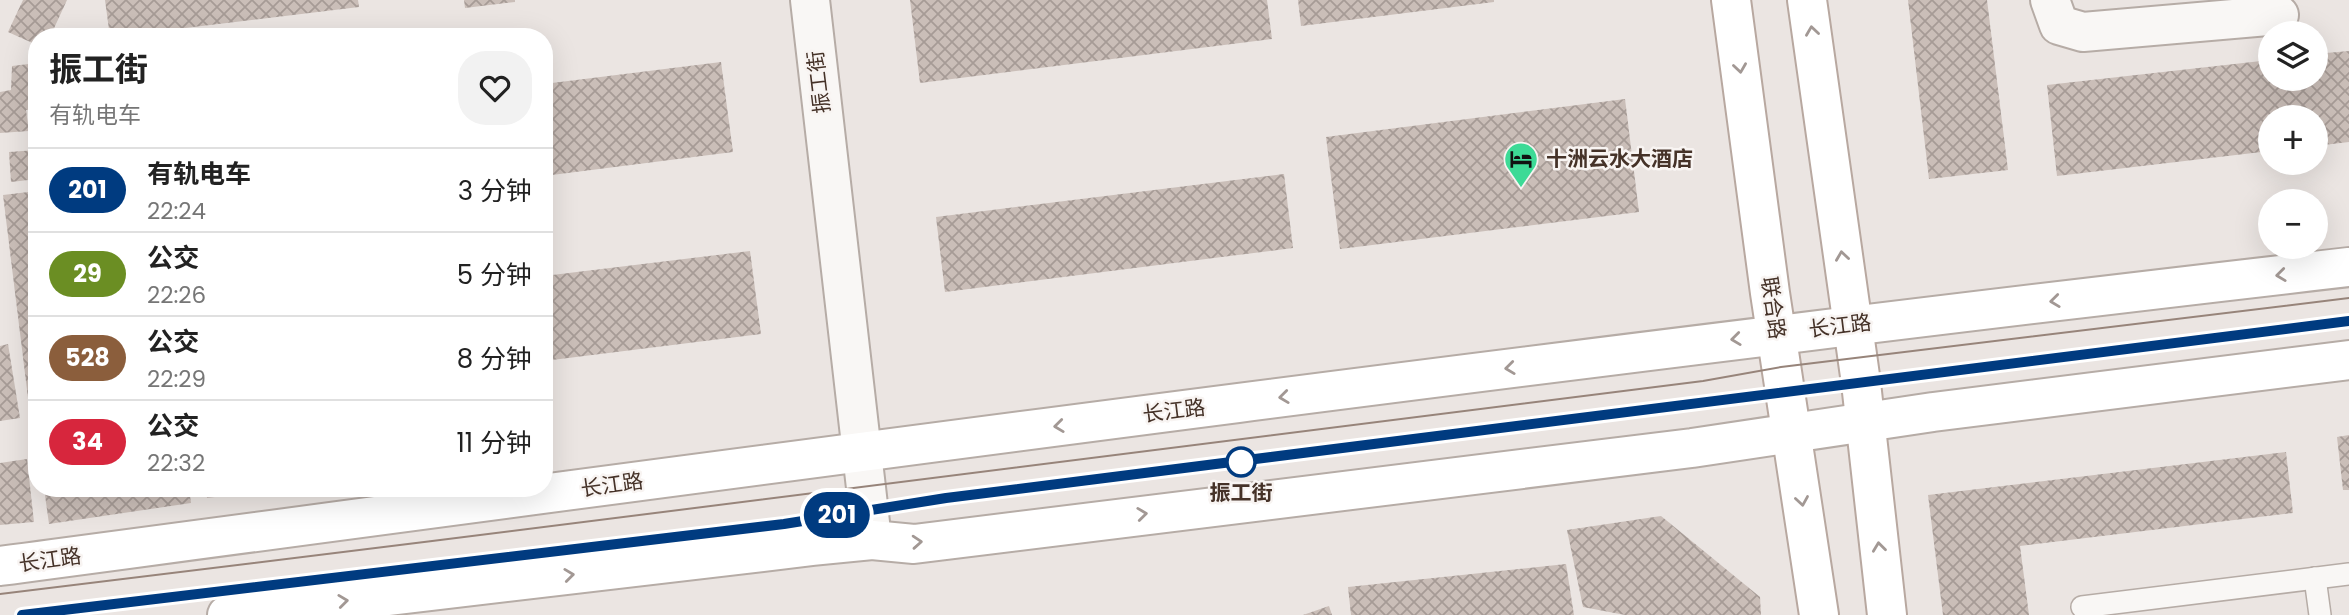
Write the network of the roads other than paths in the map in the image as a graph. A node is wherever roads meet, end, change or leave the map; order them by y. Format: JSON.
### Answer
{"nodes":[{"id":1,"x":810,"y":0,"type":"edge"},
{"id":2,"x":1731,"y":0,"type":"edge"},
{"id":3,"x":1807,"y":0,"type":"edge"},
{"id":4,"x":2050,"y":0,"type":"edge"},
{"id":5,"x":2279,"y":15,"type":"dead end"},
{"id":6,"x":2349,"y":267,"type":"edge"},
{"id":7,"x":1852,"y":324,"type":"junction"},
{"id":8,"x":1776,"y":334,"type":"junction"},
{"id":9,"x":2349,"y":360,"type":"edge"},
{"id":10,"x":1865,"y":422,"type":"junction"},
{"id":11,"x":1791,"y":434,"type":"junction"},
{"id":12,"x":862,"y":451,"type":"junction"},
{"id":13,"x":553,"y":492,"type":"edge"},
{"id":14,"x":517,"y":497,"type":"edge"},
{"id":15,"x":873,"y":540,"type":"junction"},
{"id":16,"x":0,"y":566,"type":"edge"},
{"id":17,"x":2349,"y":574,"type":"edge"},
{"id":18,"x":2315,"y":578,"type":"junction"},
{"id":19,"x":2082,"y":607,"type":"dead end"},
{"id":20,"x":227,"y":615,"type":"edge"},
{"id":21,"x":1819,"y":615,"type":"edge"},
{"id":22,"x":1888,"y":615,"type":"edge"},
{"id":23,"x":2320,"y":615,"type":"edge"}],
"edges":[{"from":1,"to":12,"type":"street","name":"振工街"},
{"from":2,"to":8,"type":"main road","name":"联合路","one_way":true},
{"from":7,"to":3,"type":"main road","one_way":true},
{"from":4,"to":5,"type":"street"},
{"from":6,"to":7,"type":"main road","name":"长江路","one_way":true},
{"from":7,"to":8,"type":"main road","name":"长江路"},
{"from":7,"to":10,"type":"main road"},
{"from":8,"to":11,"type":"main road","name":"联合路"},
{"from":8,"to":12,"type":"main road","name":"长江路","one_way":true},
{"from":9,"to":10,"type":"main road"},
{"from":10,"to":11,"type":"main road"},
{"from":22,"to":10,"type":"main road","one_way":true},
{"from":15,"to":11,"type":"main road","one_way":true},
{"from":11,"to":21,"type":"main road","name":"联合路","one_way":true},
{"from":12,"to":13,"type":"main road","name":"长江路"},
{"from":12,"to":15,"type":"street","name":"振工街"},
{"from":14,"to":16,"type":"main road","name":"长江路"},
{"from":20,"to":15,"type":"main road","one_way":true},
{"from":17,"to":18,"type":"lane"},
{"from":18,"to":19,"type":"lane"},
{"from":18,"to":23,"type":"lane"}]}
